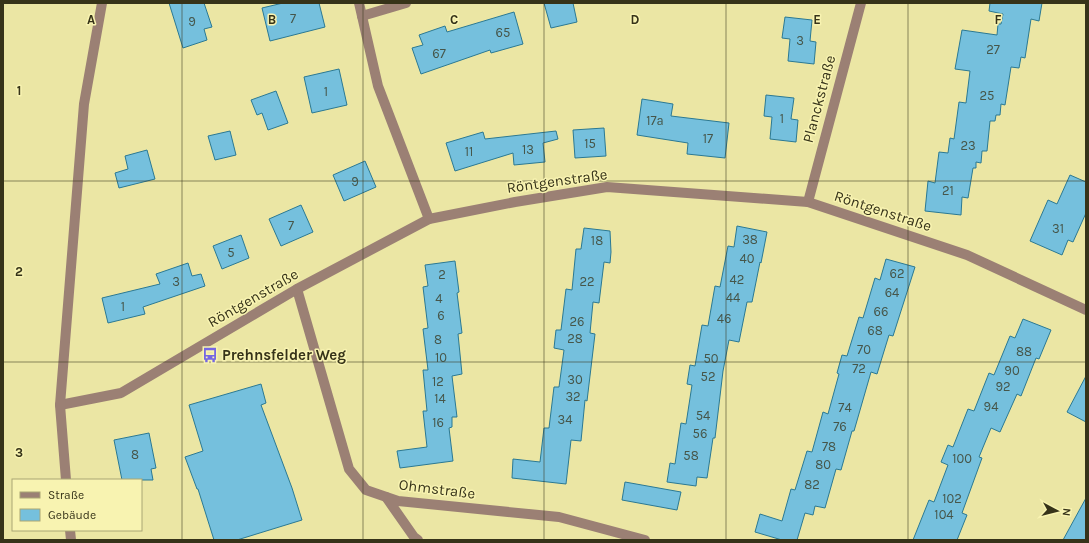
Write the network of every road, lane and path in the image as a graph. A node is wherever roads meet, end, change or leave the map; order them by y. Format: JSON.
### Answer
{"nodes":[{"id":1,"x":102,"y":3,"type":"edge"},
{"id":2,"x":359,"y":3,"type":"edge"},
{"id":3,"x":406,"y":3,"type":"edge"},
{"id":4,"x":861,"y":3,"type":"edge"},
{"id":5,"x":362,"y":16,"type":"junction"},
{"id":6,"x":808,"y":202,"type":"junction"},
{"id":7,"x":429,"y":220,"type":"junction"},
{"id":8,"x":297,"y":289,"type":"junction"},
{"id":9,"x":1086,"y":310,"type":"edge"},
{"id":10,"x":60,"y":404,"type":"junction"},
{"id":11,"x":66,"y":479,"type":"edge"},
{"id":12,"x":386,"y":497,"type":"junction"},
{"id":13,"x":418,"y":540,"type":"edge"},
{"id":14,"x":645,"y":540,"type":"edge"}],
"edges":[{"from":1,"to":10,"type":"street"},
{"from":2,"to":5,"type":"street"},
{"from":3,"to":5,"type":"street"},
{"from":4,"to":6,"type":"street","name":"Planckstraße"},
{"from":5,"to":7,"type":"street"},
{"from":6,"to":7,"type":"street","name":"Röntgenstraße"},
{"from":6,"to":9,"type":"street","name":"Röntgenstraße"},
{"from":7,"to":8,"type":"street","name":"Röntgenstraße"},
{"from":8,"to":10,"type":"street","name":"Röntgenstraße"},
{"from":8,"to":12,"type":"street","name":"Ohmstraße"},
{"from":10,"to":11,"type":"street"},
{"from":12,"to":13,"type":"street"},
{"from":12,"to":14,"type":"street","name":"Ohmstraße"}]}
